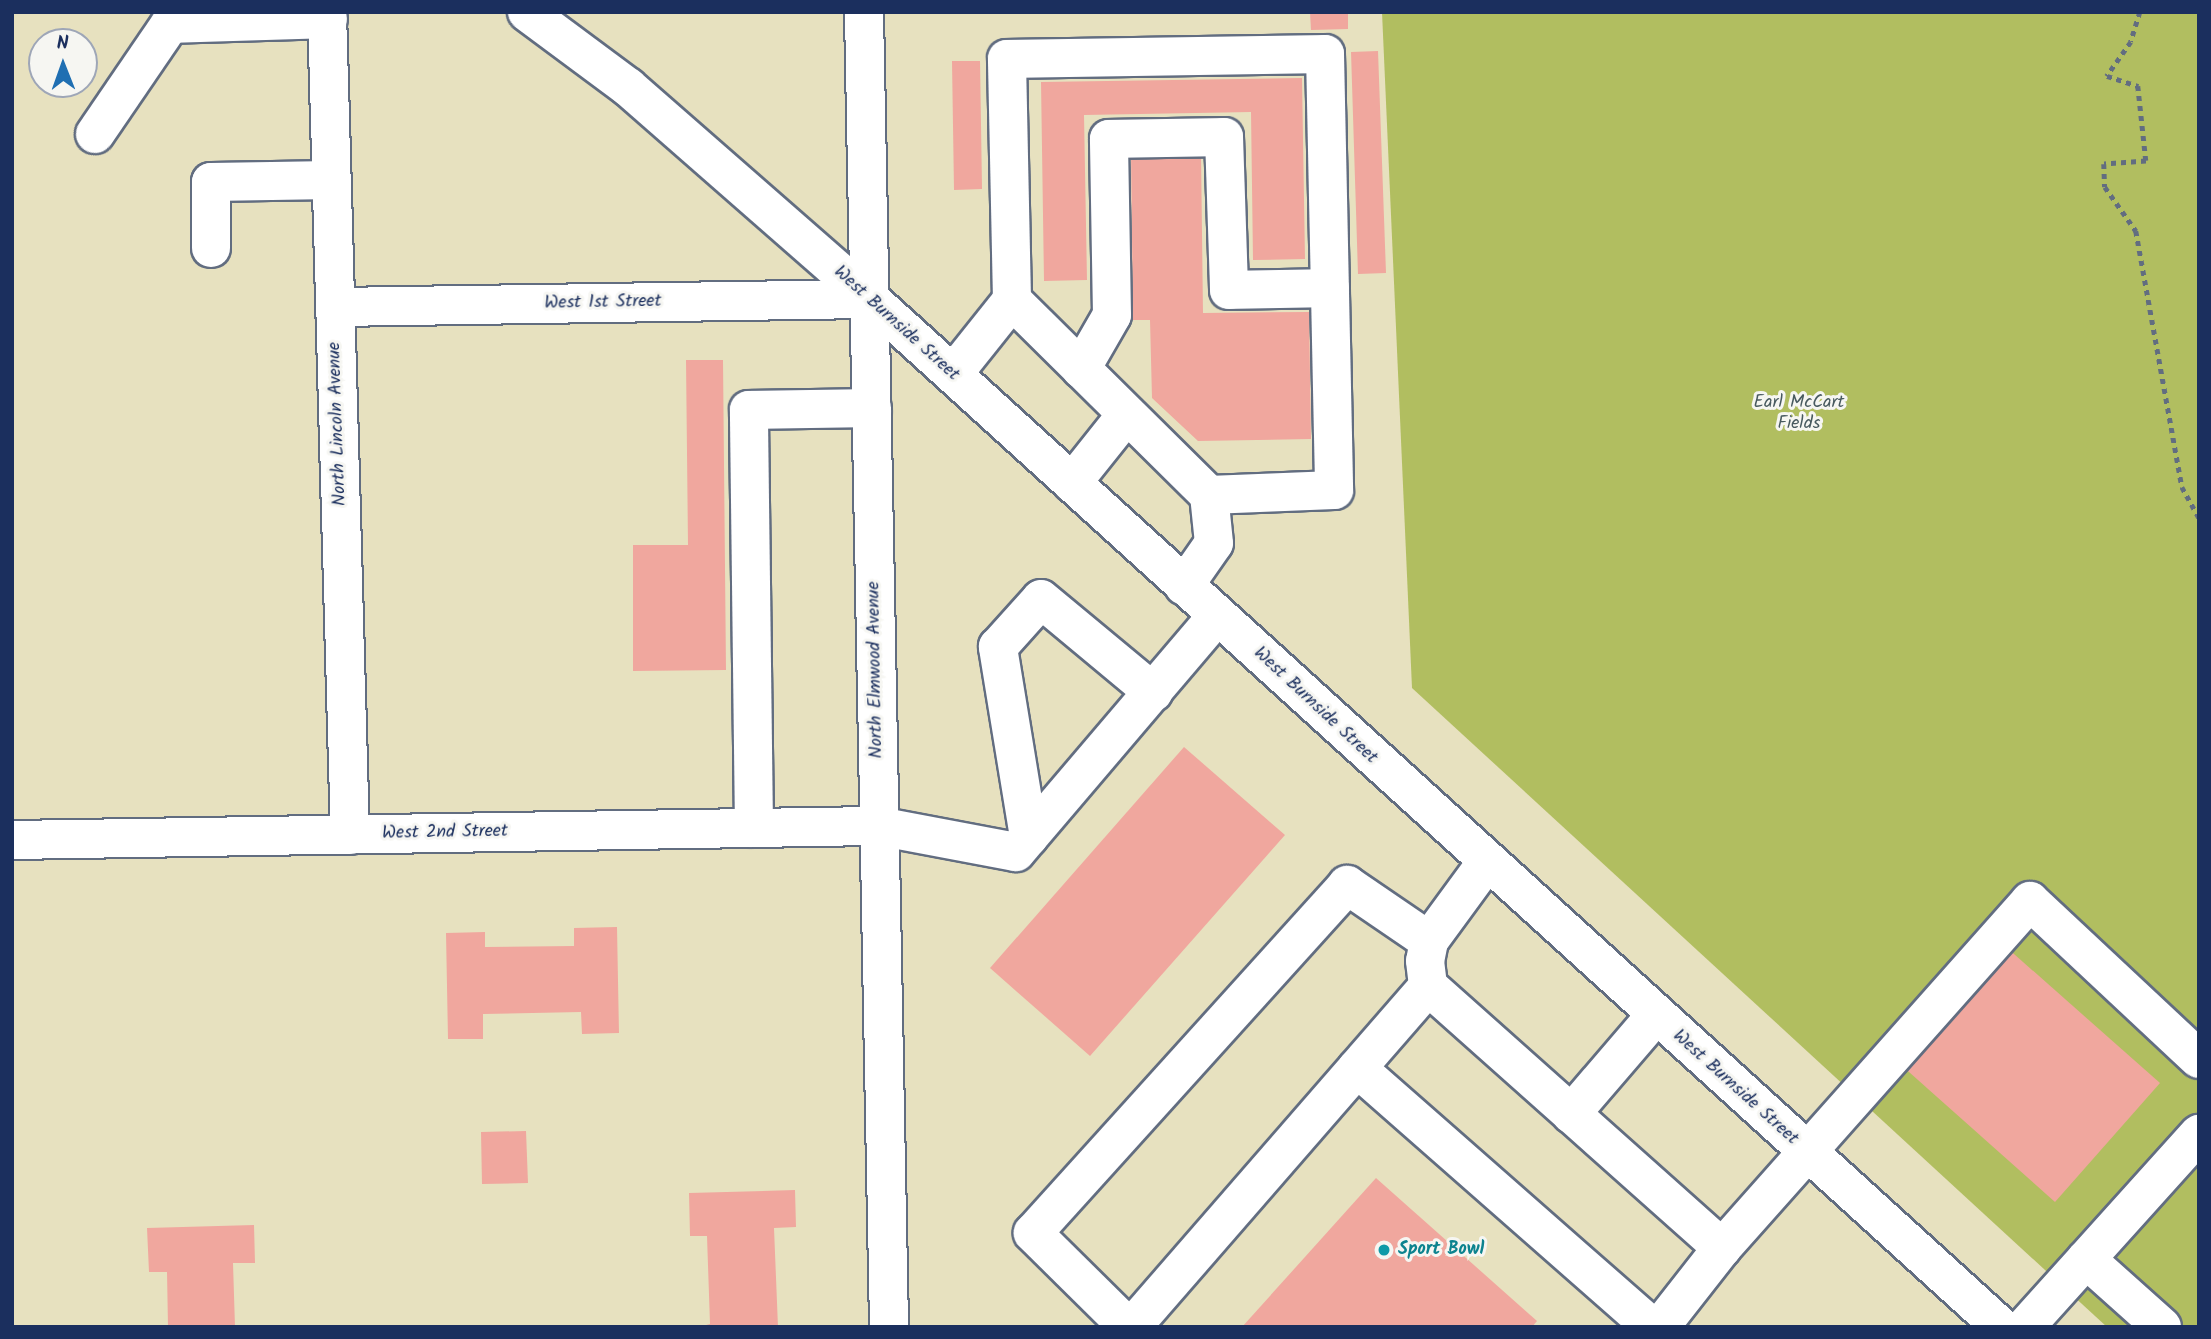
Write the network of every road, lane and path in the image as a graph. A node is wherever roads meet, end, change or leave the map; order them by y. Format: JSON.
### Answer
{"nodes":[{"id":1,"x":527,"y":12,"type":"edge"},
{"id":2,"x":560,"y":12,"type":"edge"},
{"id":3,"x":864,"y":12,"type":"edge"},
{"id":4,"x":2140,"y":12,"type":"edge"},
{"id":5,"x":327,"y":16,"type":"edge"},
{"id":6,"x":628,"y":87,"type":"junction"},
{"id":7,"x":96,"y":134,"type":"dead end"},
{"id":8,"x":332,"y":180,"type":"junction"},
{"id":9,"x":211,"y":248,"type":"dead end"},
{"id":10,"x":1330,"y":288,"type":"junction"},
{"id":11,"x":870,"y":299,"type":"junction"},
{"id":12,"x":1012,"y":300,"type":"junction"},
{"id":13,"x":335,"y":307,"type":"junction"},
{"id":14,"x":1081,"y":369,"type":"junction"},
{"id":15,"x":953,"y":374,"type":"junction"},
{"id":16,"x":872,"y":408,"type":"junction"},
{"id":17,"x":1127,"y":414,"type":"junction"},
{"id":18,"x":1072,"y":483,"type":"junction"},
{"id":19,"x":1209,"y":495,"type":"junction"},
{"id":20,"x":2199,"y":518,"type":"edge"},
{"id":21,"x":1184,"y":586,"type":"junction"},
{"id":22,"x":1217,"y":616,"type":"junction"},
{"id":23,"x":1153,"y":692,"type":"junction"},
{"id":24,"x":878,"y":826,"type":"junction"},
{"id":25,"x":754,"y":828,"type":"junction"},
{"id":26,"x":350,"y":835,"type":"junction"},
{"id":27,"x":1029,"y":837,"type":"junction"},
{"id":28,"x":12,"y":840,"type":"edge"},
{"id":29,"x":1486,"y":863,"type":"junction"},
{"id":30,"x":1429,"y":941,"type":"junction"},
{"id":31,"x":1428,"y":986,"type":"junction"},
{"id":32,"x":1655,"y":1016,"type":"junction"},
{"id":33,"x":2199,"y":1059,"type":"edge"},
{"id":34,"x":1357,"y":1069,"type":"junction"},
{"id":35,"x":1571,"y":1114,"type":"junction"},
{"id":36,"x":2199,"y":1133,"type":"edge"},
{"id":37,"x":1806,"y":1152,"type":"junction"},
{"id":38,"x":1722,"y":1248,"type":"junction"},
{"id":39,"x":2086,"y":1259,"type":"junction"},
{"id":40,"x":2148,"y":1322,"type":"edge"},
{"id":41,"x":889,"y":1327,"type":"edge"},
{"id":42,"x":1130,"y":1327,"type":"edge"},
{"id":43,"x":1652,"y":1327,"type":"edge"},
{"id":44,"x":1660,"y":1327,"type":"edge"},
{"id":45,"x":2001,"y":1327,"type":"edge"},
{"id":46,"x":2025,"y":1327,"type":"edge"}],
"edges":[{"from":1,"to":6,"type":"street","name":"West Burnside Street"},
{"from":2,"to":6,"type":"street","name":"West Burnside Street"},
{"from":3,"to":11,"type":"street","name":"North Elmwood Avenue"},
{"from":4,"to":20,"type":"path"},
{"from":5,"to":7,"type":"street"},
{"from":5,"to":8,"type":"street","name":"North Lincoln Avenue"},
{"from":6,"to":11,"type":"street","name":"West Burnside Street"},
{"from":8,"to":9,"type":"street"},
{"from":8,"to":13,"type":"street","name":"North Lincoln Avenue"},
{"from":10,"to":12,"type":"street"},
{"from":10,"to":14,"type":"street"},
{"from":10,"to":19,"type":"street"},
{"from":11,"to":13,"type":"street","name":"West 1st Street"},
{"from":11,"to":15,"type":"street","name":"West Burnside Street"},
{"from":11,"to":16,"type":"street","name":"North Elmwood Avenue"},
{"from":12,"to":14,"type":"street"},
{"from":12,"to":15,"type":"street"},
{"from":13,"to":26,"type":"street","name":"North Lincoln Avenue"},
{"from":14,"to":17,"type":"street"},
{"from":15,"to":18,"type":"street","name":"West Burnside Street"},
{"from":16,"to":24,"type":"street","name":"North Elmwood Avenue"},
{"from":16,"to":25,"type":"street"},
{"from":17,"to":18,"type":"street"},
{"from":17,"to":19,"type":"street"},
{"from":18,"to":21,"type":"street","name":"West Burnside Street"},
{"from":19,"to":21,"type":"street"},
{"from":21,"to":22,"type":"street","name":"West Burnside Street"},
{"from":22,"to":23,"type":"street"},
{"from":22,"to":29,"type":"street","name":"West Burnside Street"},
{"from":23,"to":27,"type":"street"},
{"from":23,"to":27,"type":"street"},
{"from":24,"to":25,"type":"street","name":"West 2nd Street"},
{"from":24,"to":27,"type":"street","name":"West 2nd Street"},
{"from":24,"to":41,"type":"street","name":"North Elmwood Avenue"},
{"from":25,"to":26,"type":"street","name":"West 2nd Street"},
{"from":26,"to":28,"type":"street","name":"West 2nd Street"},
{"from":29,"to":30,"type":"street"},
{"from":29,"to":32,"type":"street","name":"West Burnside Street"},
{"from":30,"to":31,"type":"street"},
{"from":30,"to":42,"type":"street"},
{"from":31,"to":34,"type":"street"},
{"from":31,"to":35,"type":"street"},
{"from":32,"to":35,"type":"street"},
{"from":32,"to":37,"type":"street","name":"West Burnside Street"},
{"from":33,"to":37,"type":"street"},
{"from":34,"to":42,"type":"street"},
{"from":34,"to":43,"type":"street"},
{"from":35,"to":38,"type":"street"},
{"from":36,"to":39,"type":"street"},
{"from":37,"to":38,"type":"street"},
{"from":37,"to":45,"type":"street","name":"West Burnside Street"},
{"from":38,"to":44,"type":"street"},
{"from":39,"to":40,"type":"street"},
{"from":39,"to":46,"type":"street"}]}
